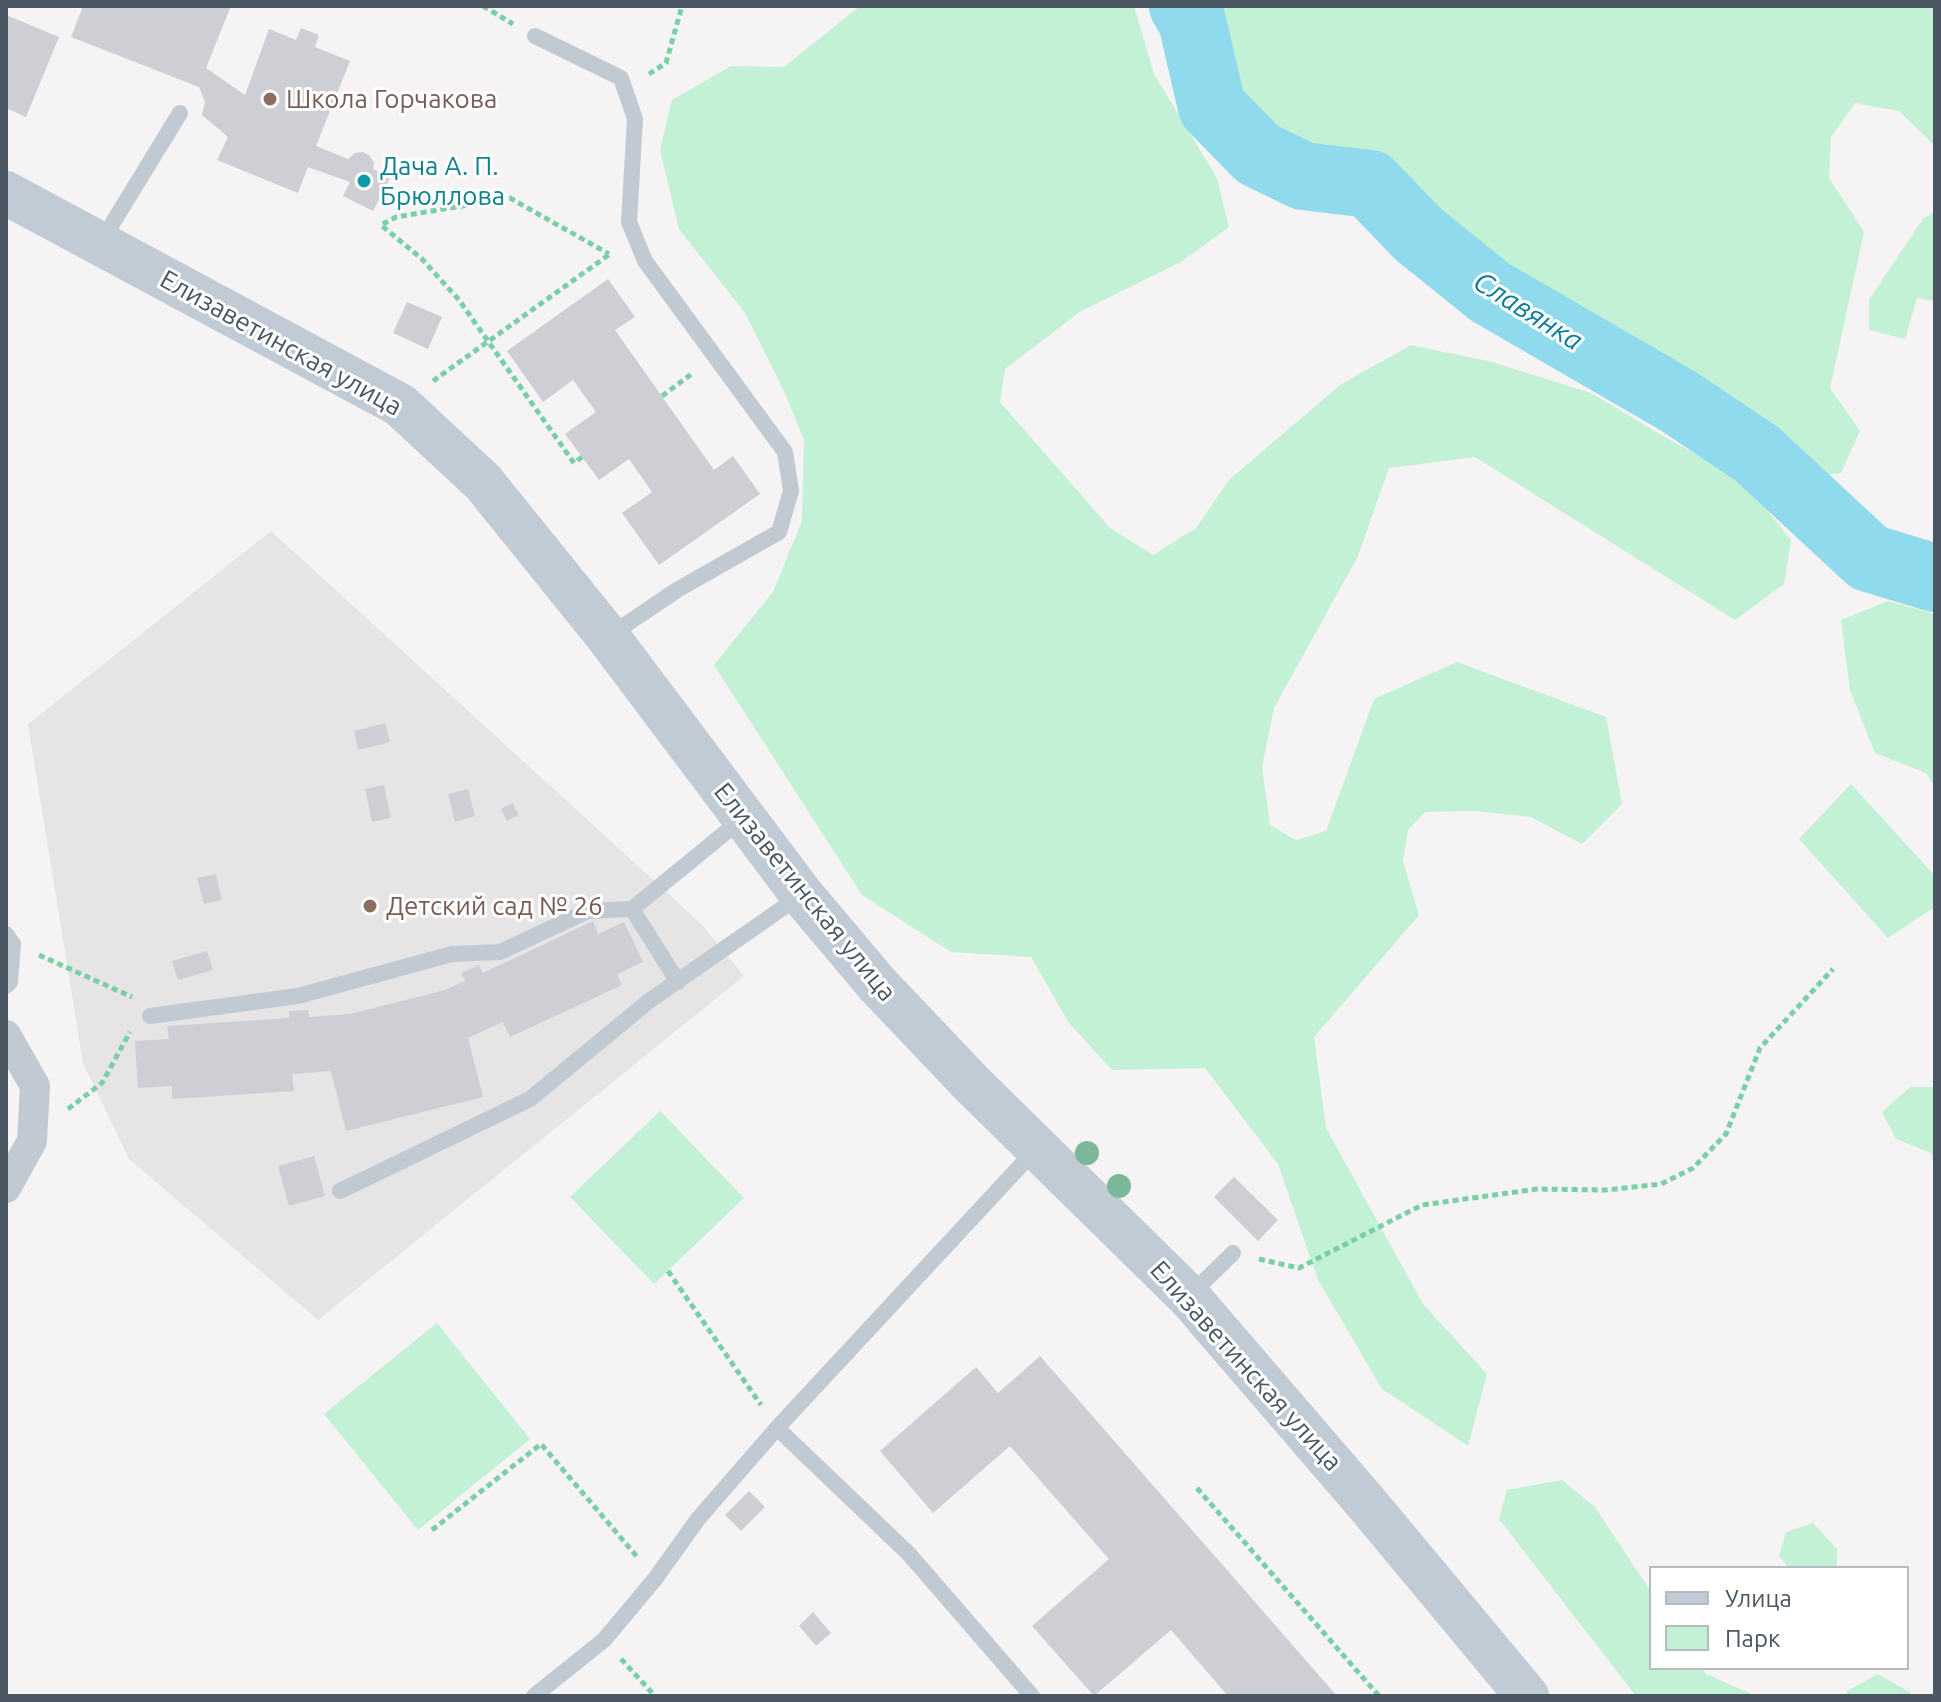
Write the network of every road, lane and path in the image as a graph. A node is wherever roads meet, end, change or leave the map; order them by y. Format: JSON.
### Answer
{"nodes":[{"id":1,"x":682,"y":6,"type":"edge"},
{"id":2,"x":535,"y":36,"type":"dead end"},
{"id":3,"x":621,"y":78,"type":"junction"},
{"id":4,"x":180,"y":113,"type":"dead end"},
{"id":5,"x":6,"y":193,"type":"edge"},
{"id":6,"x":635,"y":237,"type":"junction"},
{"id":7,"x":100,"y":244,"type":"junction"},
{"id":8,"x":609,"y":254,"type":"junction"},
{"id":9,"x":487,"y":340,"type":"junction"},
{"id":10,"x":715,"y":356,"type":"junction"},
{"id":11,"x":662,"y":396,"type":"dead end"},
{"id":12,"x":400,"y":405,"type":"junction"},
{"id":13,"x":582,"y":457,"type":"dead end"},
{"id":14,"x":608,"y":637,"type":"junction"},
{"id":15,"x":743,"y":818,"type":"junction"},
{"id":16,"x":802,"y":895,"type":"junction"},
{"id":17,"x":632,"y":909,"type":"junction"},
{"id":18,"x":9,"y":939,"type":"edge"},
{"id":19,"x":1833,"y":969,"type":"dead end"},
{"id":20,"x":678,"y":982,"type":"junction"},
{"id":21,"x":6,"y":986,"type":"edge"},
{"id":22,"x":155,"y":1016,"type":"junction"},
{"id":23,"x":6,"y":1035,"type":"edge"},
{"id":24,"x":34,"y":1099,"type":"junction"},
{"id":25,"x":1039,"y":1146,"type":"junction"},
{"id":26,"x":6,"y":1188,"type":"edge"},
{"id":27,"x":340,"y":1191,"type":"dead end"},
{"id":28,"x":1233,"y":1253,"type":"joint"},
{"id":29,"x":668,"y":1271,"type":"dead end"},
{"id":30,"x":1189,"y":1297,"type":"junction"},
{"id":31,"x":777,"y":1428,"type":"junction"},
{"id":32,"x":1197,"y":1488,"type":"dead end"},
{"id":33,"x":432,"y":1530,"type":"dead end"},
{"id":34,"x":655,"y":1579,"type":"junction"},
{"id":35,"x":604,"y":1640,"type":"junction"},
{"id":36,"x":534,"y":1696,"type":"edge"},
{"id":37,"x":655,"y":1696,"type":"edge"},
{"id":38,"x":1032,"y":1696,"type":"edge"},
{"id":39,"x":1379,"y":1696,"type":"edge"},
{"id":40,"x":1527,"y":1696,"type":"edge"}],
"edges":[{"from":1,"to":3,"type":"path"},
{"from":2,"to":3,"type":"lane"},
{"from":3,"to":6,"type":"lane"},
{"from":4,"to":7,"type":"lane"},
{"from":5,"to":7,"type":"street","name":"Елизаветинская улица"},
{"from":6,"to":8,"type":"path"},
{"from":6,"to":10,"type":"lane"},
{"from":7,"to":12,"type":"street","name":"Елизаветинская улица"},
{"from":8,"to":9,"type":"path"},
{"from":8,"to":9,"type":"path"},
{"from":9,"to":12,"type":"path"},
{"from":9,"to":13,"type":"path"},
{"from":10,"to":11,"type":"path"},
{"from":10,"to":14,"type":"lane"},
{"from":12,"to":14,"type":"street","name":"Елизаветинская улица"},
{"from":14,"to":15,"type":"street","name":"Елизаветинская улица"},
{"from":15,"to":16,"type":"street","name":"Елизаветинская улица"},
{"from":15,"to":17,"type":"lane"},
{"from":16,"to":20,"type":"lane"},
{"from":16,"to":25,"type":"street","name":"Елизаветинская улица"},
{"from":17,"to":20,"type":"lane"},
{"from":17,"to":22,"type":"lane"},
{"from":18,"to":21,"type":"lane"},
{"from":18,"to":22,"type":"path"},
{"from":19,"to":28,"type":"path"},
{"from":20,"to":27,"type":"lane"},
{"from":22,"to":24,"type":"path"},
{"from":23,"to":24,"type":"street"},
{"from":24,"to":26,"type":"street"},
{"from":25,"to":30,"type":"street","name":"Елизаветинская улица"},
{"from":25,"to":31,"type":"lane"},
{"from":28,"to":30,"type":"lane"},
{"from":29,"to":31,"type":"path"},
{"from":30,"to":40,"type":"street","name":"Елизаветинская улица"},
{"from":31,"to":34,"type":"lane"},
{"from":31,"to":38,"type":"lane"},
{"from":32,"to":39,"type":"path"},
{"from":33,"to":34,"type":"path"},
{"from":34,"to":35,"type":"lane"},
{"from":35,"to":36,"type":"lane"},
{"from":35,"to":37,"type":"path"}]}
